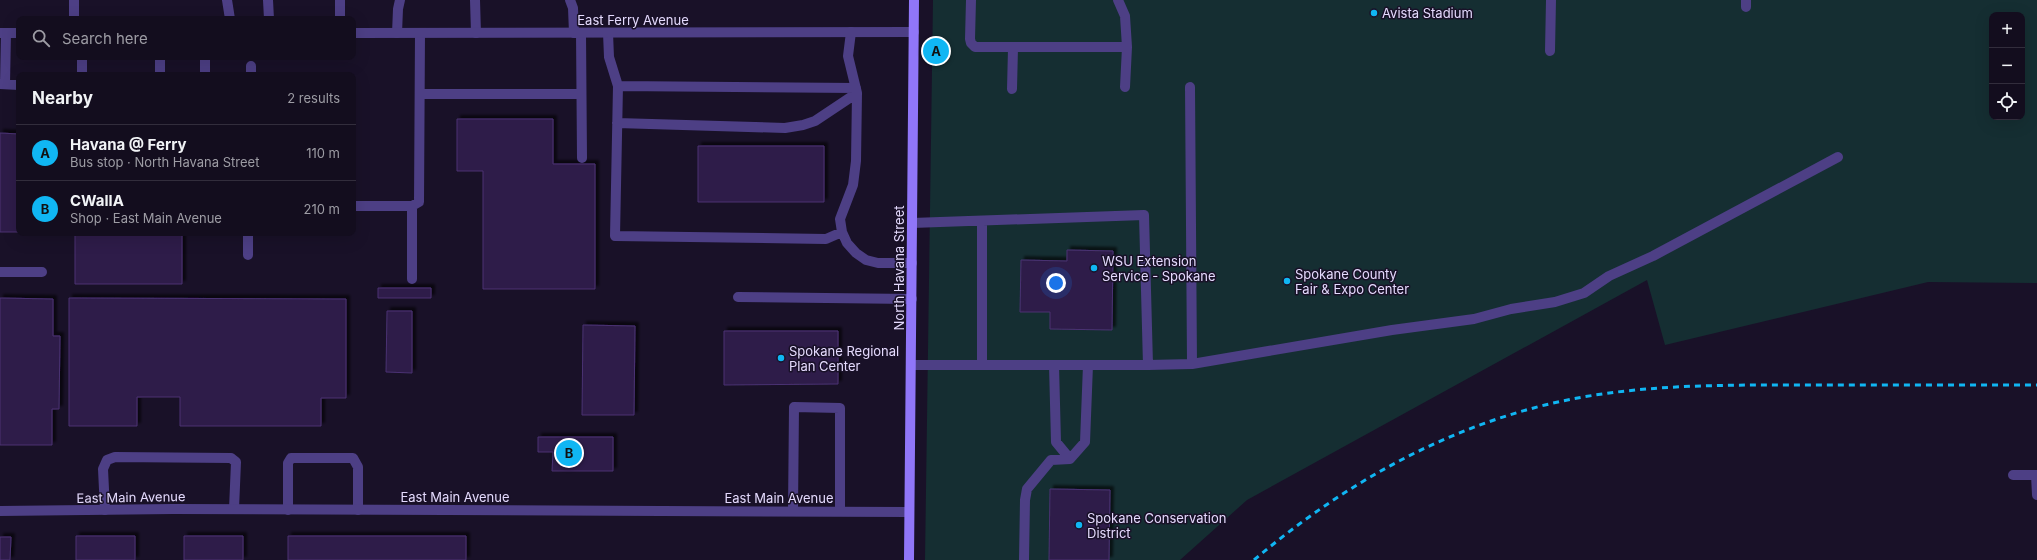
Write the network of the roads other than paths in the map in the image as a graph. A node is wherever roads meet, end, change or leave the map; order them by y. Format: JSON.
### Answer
{"nodes":[{"id":1,"x":74,"y":0,"type":"edge"},
{"id":2,"x":227,"y":0,"type":"edge"},
{"id":3,"x":268,"y":0,"type":"edge"},
{"id":4,"x":340,"y":0,"type":"edge"},
{"id":5,"x":400,"y":0,"type":"edge"},
{"id":6,"x":475,"y":0,"type":"edge"},
{"id":7,"x":570,"y":0,"type":"edge"},
{"id":8,"x":914,"y":0,"type":"edge"},
{"id":9,"x":971,"y":0,"type":"edge"},
{"id":10,"x":1118,"y":0,"type":"edge"},
{"id":11,"x":1551,"y":0,"type":"edge"},
{"id":12,"x":74,"y":16,"type":"edge"},
{"id":13,"x":230,"y":16,"type":"edge"},
{"id":14,"x":269,"y":16,"type":"edge"},
{"id":15,"x":340,"y":16,"type":"edge"},
{"id":16,"x":851,"y":32,"type":"junction"},
{"id":17,"x":914,"y":32,"type":"junction"},
{"id":18,"x":3,"y":33,"type":"edge"},
{"id":19,"x":16,"y":33,"type":"edge"},
{"id":20,"x":356,"y":33,"type":"edge"},
{"id":21,"x":397,"y":33,"type":"junction"},
{"id":22,"x":420,"y":33,"type":"junction"},
{"id":23,"x":476,"y":33,"type":"junction"},
{"id":24,"x":577,"y":33,"type":"junction"},
{"id":25,"x":608,"y":33,"type":"junction"},
{"id":26,"x":1127,"y":47,"type":"junction"},
{"id":27,"x":1013,"y":48,"type":"junction"},
{"id":28,"x":1550,"y":51,"type":"dead end"},
{"id":29,"x":82,"y":60,"type":"edge"},
{"id":30,"x":160,"y":60,"type":"edge"},
{"id":31,"x":205,"y":60,"type":"edge"},
{"id":32,"x":82,"y":72,"type":"edge"},
{"id":33,"x":160,"y":72,"type":"edge"},
{"id":34,"x":205,"y":72,"type":"edge"},
{"id":35,"x":3,"y":84,"type":"edge"},
{"id":36,"x":16,"y":85,"type":"edge"},
{"id":37,"x":618,"y":86,"type":"junction"},
{"id":38,"x":1125,"y":87,"type":"dead end"},
{"id":39,"x":1190,"y":87,"type":"dead end"},
{"id":40,"x":1012,"y":89,"type":"dead end"},
{"id":41,"x":856,"y":91,"type":"junction"},
{"id":42,"x":420,"y":94,"type":"junction"},
{"id":43,"x":581,"y":94,"type":"junction"},
{"id":44,"x":618,"y":123,"type":"junction"},
{"id":45,"x":1838,"y":156,"type":"dead end"},
{"id":46,"x":582,"y":158,"type":"dead end"},
{"id":47,"x":356,"y":206,"type":"edge"},
{"id":48,"x":412,"y":206,"type":"junction"},
{"id":49,"x":982,"y":221,"type":"junction"},
{"id":50,"x":912,"y":223,"type":"junction"},
{"id":51,"x":842,"y":232,"type":"junction"},
{"id":52,"x":248,"y":236,"type":"edge"},
{"id":53,"x":248,"y":255,"type":"dead end"},
{"id":54,"x":912,"y":263,"type":"junction"},
{"id":55,"x":0,"y":272,"type":"edge"},
{"id":56,"x":42,"y":272,"type":"dead end"},
{"id":57,"x":412,"y":279,"type":"dead end"},
{"id":58,"x":738,"y":297,"type":"dead end"},
{"id":59,"x":912,"y":299,"type":"junction"},
{"id":60,"x":1192,"y":364,"type":"junction"},
{"id":61,"x":911,"y":365,"type":"junction"},
{"id":62,"x":982,"y":365,"type":"junction"},
{"id":63,"x":1054,"y":365,"type":"junction"},
{"id":64,"x":1088,"y":365,"type":"junction"},
{"id":65,"x":1148,"y":365,"type":"junction"},
{"id":66,"x":1070,"y":459,"type":"junction"},
{"id":67,"x":2013,"y":475,"type":"dead end"},
{"id":68,"x":2036,"y":475,"type":"edge"},
{"id":69,"x":2037,"y":495,"type":"edge"},
{"id":70,"x":105,"y":510,"type":"junction"},
{"id":71,"x":234,"y":510,"type":"junction"},
{"id":72,"x":288,"y":510,"type":"junction"},
{"id":73,"x":358,"y":510,"type":"junction"},
{"id":74,"x":0,"y":511,"type":"edge"},
{"id":75,"x":793,"y":511,"type":"junction"},
{"id":76,"x":840,"y":511,"type":"junction"},
{"id":77,"x":909,"y":512,"type":"junction"},
{"id":78,"x":909,"y":560,"type":"edge"},
{"id":79,"x":1024,"y":560,"type":"edge"}],
"edges":[{"from":1,"to":12,"type":"street"},
{"from":2,"to":13,"type":"street"},
{"from":3,"to":14,"type":"street"},
{"from":4,"to":15,"type":"street"},
{"from":5,"to":21,"type":"street"},
{"from":6,"to":23,"type":"street"},
{"from":7,"to":24,"type":"street"},
{"from":8,"to":17,"type":"street","name":"North Havana Street"},
{"from":9,"to":27,"type":"street"},
{"from":10,"to":26,"type":"street"},
{"from":11,"to":28,"type":"street"},
{"from":16,"to":17,"type":"street","name":"East Ferry Avenue"},
{"from":16,"to":25,"type":"street","name":"East Ferry Avenue"},
{"from":16,"to":41,"type":"street"},
{"from":17,"to":50,"type":"street","name":"North Havana Street"},
{"from":18,"to":19,"type":"street"},
{"from":18,"to":35,"type":"street"},
{"from":20,"to":21,"type":"street","name":"East Ferry Avenue"},
{"from":21,"to":22,"type":"street","name":"East Ferry Avenue"},
{"from":22,"to":23,"type":"street","name":"East Ferry Avenue"},
{"from":22,"to":42,"type":"street"},
{"from":23,"to":24,"type":"street","name":"East Ferry Avenue"},
{"from":24,"to":25,"type":"street","name":"East Ferry Avenue"},
{"from":24,"to":43,"type":"street"},
{"from":25,"to":37,"type":"street"},
{"from":26,"to":27,"type":"street"},
{"from":26,"to":38,"type":"street"},
{"from":27,"to":40,"type":"street"},
{"from":29,"to":32,"type":"street"},
{"from":30,"to":33,"type":"street"},
{"from":31,"to":34,"type":"street"},
{"from":35,"to":36,"type":"street"},
{"from":37,"to":41,"type":"street"},
{"from":37,"to":44,"type":"street"},
{"from":39,"to":60,"type":"street"},
{"from":41,"to":44,"type":"street"},
{"from":41,"to":51,"type":"street"},
{"from":42,"to":43,"type":"street"},
{"from":42,"to":48,"type":"street"},
{"from":43,"to":46,"type":"street"},
{"from":44,"to":51,"type":"street"},
{"from":45,"to":60,"type":"street"},
{"from":47,"to":48,"type":"street"},
{"from":48,"to":57,"type":"street"},
{"from":49,"to":50,"type":"street"},
{"from":49,"to":62,"type":"street"},
{"from":49,"to":65,"type":"street"},
{"from":50,"to":54,"type":"street","name":"North Havana Street"},
{"from":51,"to":54,"type":"street"},
{"from":52,"to":53,"type":"street"},
{"from":54,"to":59,"type":"street","name":"North Havana Street"},
{"from":55,"to":56,"type":"street"},
{"from":58,"to":59,"type":"street"},
{"from":59,"to":61,"type":"street","name":"North Havana Street"},
{"from":60,"to":65,"type":"street"},
{"from":61,"to":62,"type":"street"},
{"from":61,"to":77,"type":"street","name":"North Havana Street"},
{"from":62,"to":63,"type":"street"},
{"from":63,"to":64,"type":"street"},
{"from":63,"to":66,"type":"street"},
{"from":64,"to":65,"type":"street"},
{"from":64,"to":66,"type":"street"},
{"from":66,"to":79,"type":"street"},
{"from":67,"to":68,"type":"street"},
{"from":68,"to":69,"type":"street"},
{"from":70,"to":71,"type":"street","name":"East Main Avenue"},
{"from":70,"to":71,"type":"street"},
{"from":70,"to":74,"type":"street","name":"East Main Avenue"},
{"from":71,"to":72,"type":"street","name":"East Main Avenue"},
{"from":72,"to":73,"type":"street","name":"East Main Avenue"},
{"from":72,"to":73,"type":"street"},
{"from":73,"to":75,"type":"street","name":"East Main Avenue"},
{"from":75,"to":76,"type":"street","name":"East Main Avenue"},
{"from":75,"to":76,"type":"street"},
{"from":76,"to":77,"type":"street","name":"East Main Avenue"},
{"from":77,"to":78,"type":"street","name":"North Havana Street"}]}
